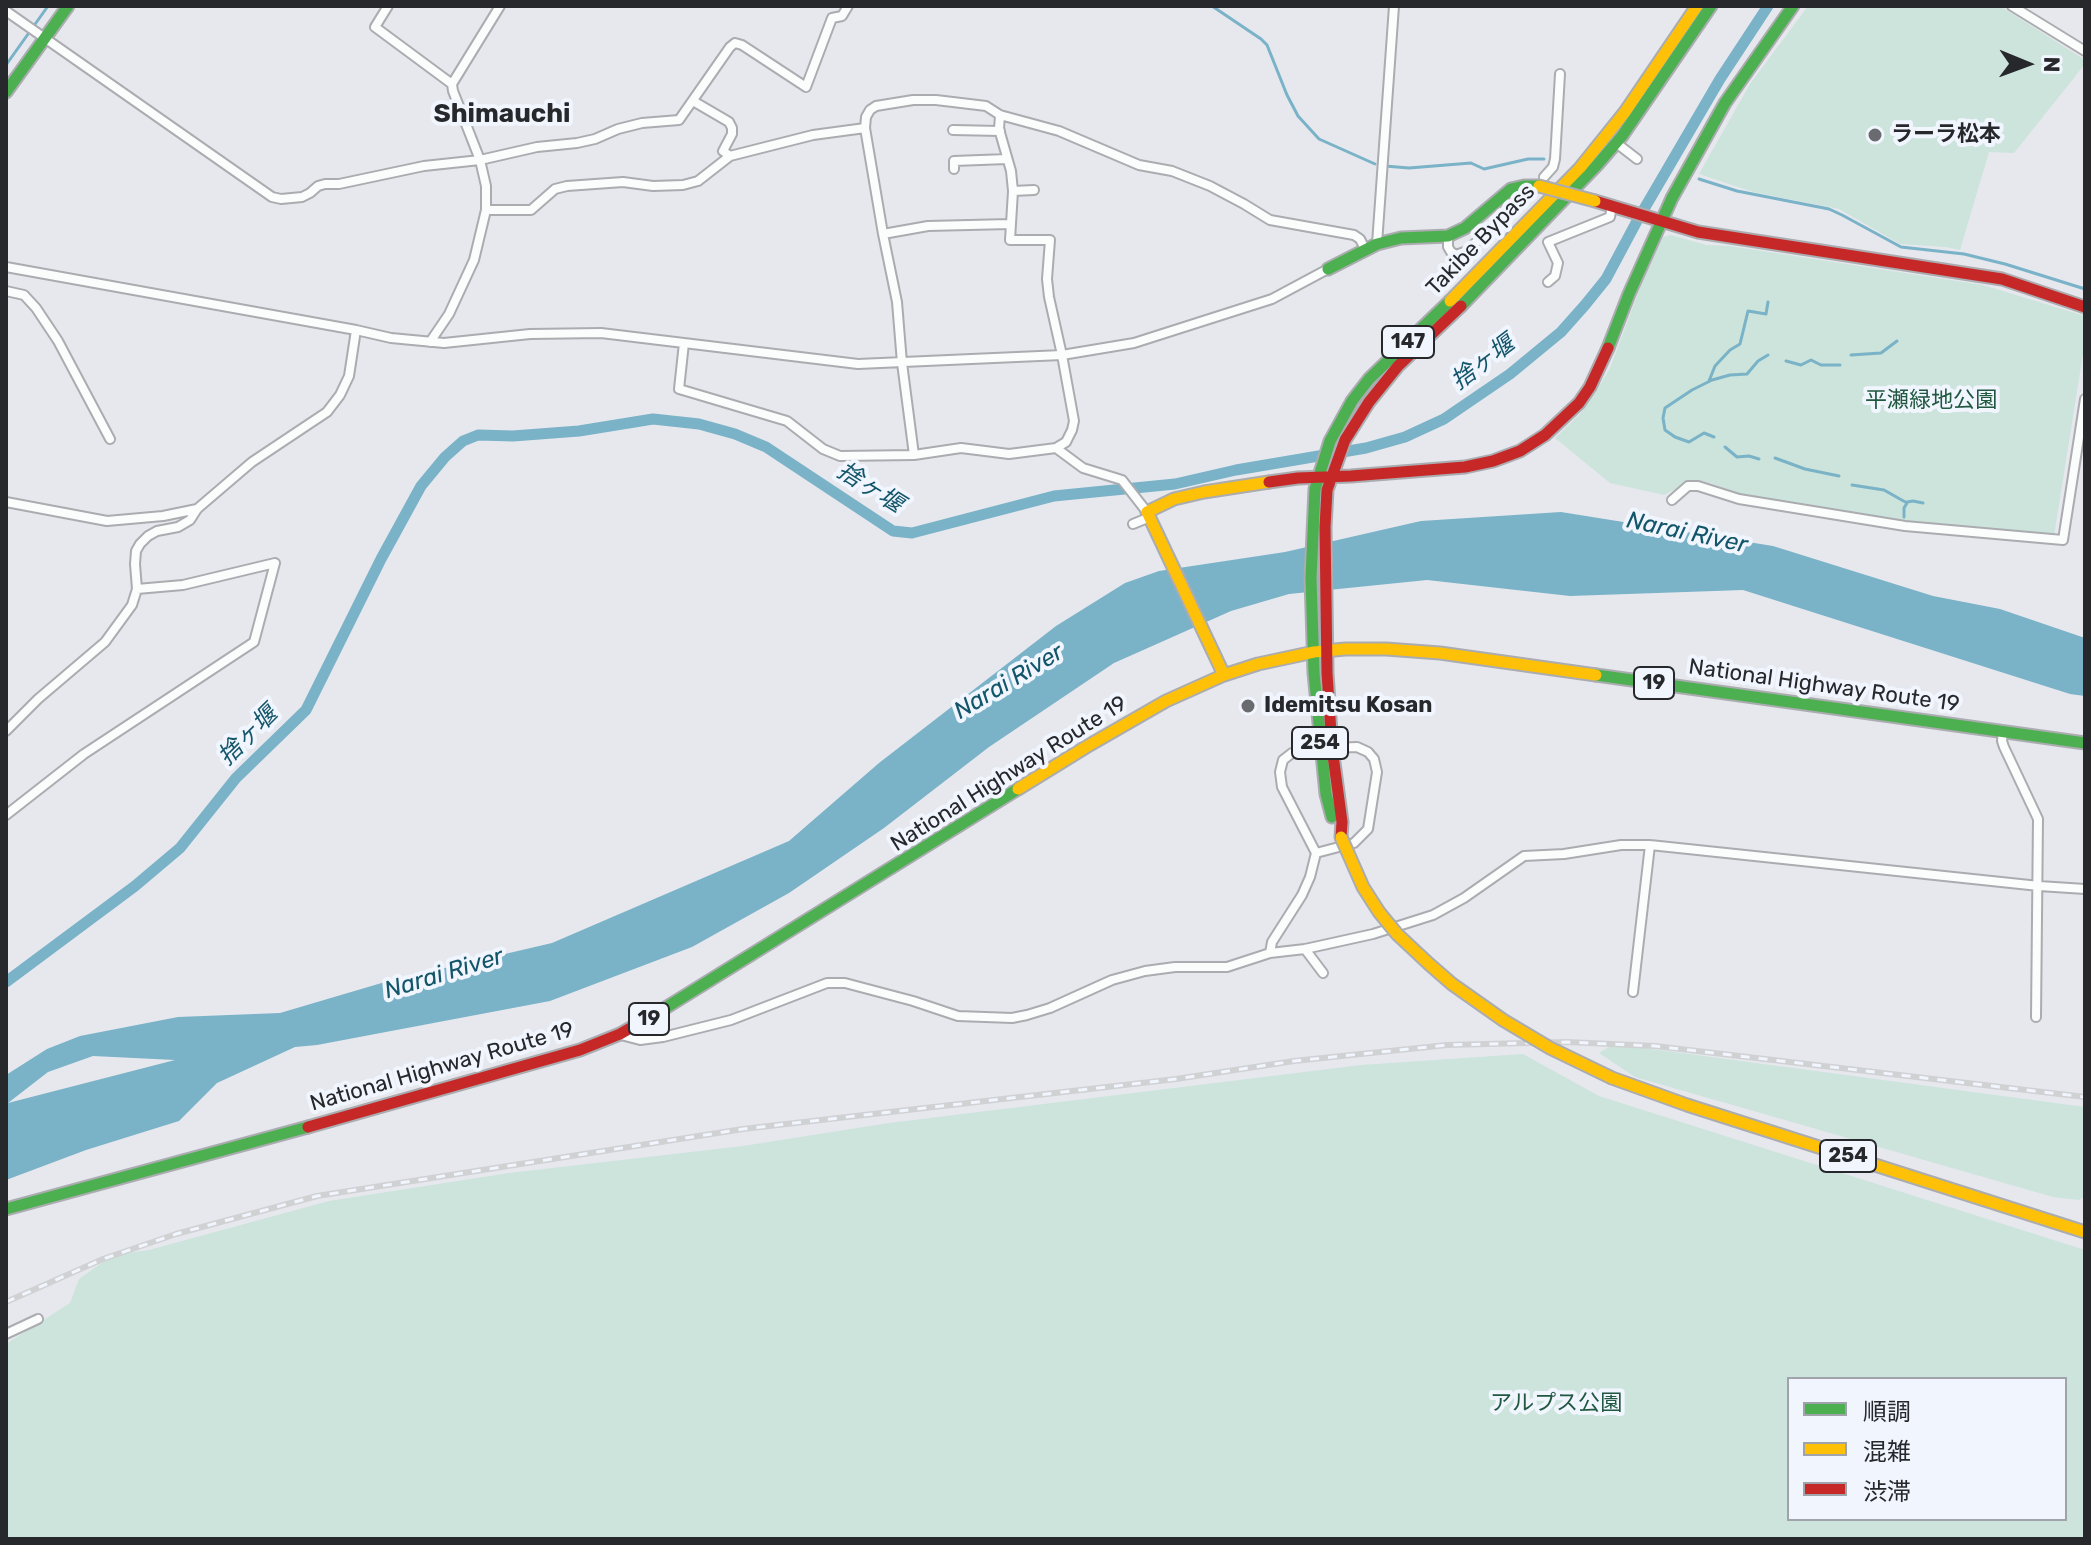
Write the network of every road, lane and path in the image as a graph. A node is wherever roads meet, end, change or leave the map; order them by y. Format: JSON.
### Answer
{"nodes":[{"id":1,"x":68,"y":6,"type":"edge"},
{"id":2,"x":388,"y":6,"type":"edge"},
{"id":3,"x":500,"y":6,"type":"edge"},
{"id":4,"x":848,"y":6,"type":"edge"},
{"id":5,"x":1394,"y":6,"type":"edge"},
{"id":6,"x":1697,"y":6,"type":"edge"},
{"id":7,"x":1711,"y":6,"type":"edge"},
{"id":8,"x":1793,"y":6,"type":"edge"},
{"id":9,"x":2012,"y":6,"type":"edge"},
{"id":10,"x":6,"y":11,"type":"edge"},
{"id":11,"x":46,"y":38,"type":"junction"},
{"id":12,"x":2085,"y":51,"type":"edge"},
{"id":13,"x":1560,"y":74,"type":"dead end"},
{"id":14,"x":452,"y":84,"type":"junction"},
{"id":15,"x":6,"y":92,"type":"edge"},
{"id":16,"x":693,"y":101,"type":"junction"},
{"id":17,"x":1000,"y":115,"type":"junction"},
{"id":18,"x":865,"y":128,"type":"junction"},
{"id":19,"x":953,"y":130,"type":"dead end"},
{"id":20,"x":1000,"y":131,"type":"junction"},
{"id":21,"x":1615,"y":142,"type":"junction"},
{"id":22,"x":730,"y":156,"type":"junction"},
{"id":23,"x":1007,"y":159,"type":"junction"},
{"id":24,"x":1637,"y":159,"type":"dead end"},
{"id":25,"x":480,"y":160,"type":"junction"},
{"id":26,"x":1553,"y":167,"type":"junction"},
{"id":27,"x":954,"y":169,"type":"dead end"},
{"id":28,"x":1542,"y":181,"type":"junction"},
{"id":29,"x":1566,"y":181,"type":"junction"},
{"id":30,"x":1034,"y":190,"type":"dead end"},
{"id":31,"x":1013,"y":191,"type":"junction"},
{"id":32,"x":1526,"y":194,"type":"dead end"},
{"id":33,"x":1612,"y":205,"type":"junction"},
{"id":34,"x":486,"y":210,"type":"junction"},
{"id":35,"x":1657,"y":219,"type":"junction"},
{"id":36,"x":1010,"y":224,"type":"junction"},
{"id":37,"x":883,"y":234,"type":"junction"},
{"id":38,"x":1448,"y":236,"type":"junction"},
{"id":39,"x":1371,"y":246,"type":"junction"},
{"id":40,"x":6,"y":267,"type":"edge"},
{"id":41,"x":1328,"y":269,"type":"joint"},
{"id":42,"x":1548,"y":282,"type":"dead end"},
{"id":43,"x":6,"y":291,"type":"edge"},
{"id":44,"x":2085,"y":307,"type":"edge"},
{"id":45,"x":356,"y":330,"type":"junction"},
{"id":46,"x":430,"y":342,"type":"junction"},
{"id":47,"x":684,"y":343,"type":"junction"},
{"id":48,"x":1062,"y":355,"type":"junction"},
{"id":49,"x":902,"y":363,"type":"junction"},
{"id":50,"x":2085,"y":399,"type":"edge"},
{"id":51,"x":110,"y":439,"type":"dead end"},
{"id":52,"x":1056,"y":448,"type":"junction"},
{"id":53,"x":914,"y":455,"type":"junction"},
{"id":54,"x":1333,"y":471,"type":"junction"},
{"id":55,"x":1320,"y":472,"type":"junction"},
{"id":56,"x":1321,"y":490,"type":"junction"},
{"id":57,"x":1672,"y":500,"type":"dead end"},
{"id":58,"x":6,"y":502,"type":"edge"},
{"id":59,"x":197,"y":509,"type":"junction"},
{"id":60,"x":1150,"y":517,"type":"junction"},
{"id":61,"x":1133,"y":524,"type":"dead end"},
{"id":62,"x":137,"y":589,"type":"junction"},
{"id":63,"x":1320,"y":652,"type":"junction"},
{"id":64,"x":1224,"y":675,"type":"junction"},
{"id":65,"x":6,"y":731,"type":"edge"},
{"id":66,"x":2003,"y":731,"type":"junction"},
{"id":67,"x":2085,"y":743,"type":"edge"},
{"id":68,"x":1326,"y":749,"type":"junction"},
{"id":69,"x":6,"y":815,"type":"edge"},
{"id":70,"x":1650,"y":845,"type":"junction"},
{"id":71,"x":1316,"y":853,"type":"junction"},
{"id":72,"x":2039,"y":886,"type":"junction"},
{"id":73,"x":2085,"y":889,"type":"edge"},
{"id":74,"x":1305,"y":949,"type":"junction"},
{"id":75,"x":1270,"y":953,"type":"junction"},
{"id":76,"x":1323,"y":973,"type":"dead end"},
{"id":77,"x":1633,"y":992,"type":"dead end"},
{"id":78,"x":2036,"y":1017,"type":"dead end"},
{"id":79,"x":620,"y":1034,"type":"junction"},
{"id":80,"x":6,"y":1209,"type":"edge"},
{"id":81,"x":2085,"y":1232,"type":"edge"},
{"id":82,"x":38,"y":1319,"type":"dead end"},
{"id":83,"x":6,"y":1334,"type":"edge"}],
"edges":[{"from":1,"to":11,"type":"main road"},
{"from":2,"to":14,"type":"street"},
{"from":3,"to":14,"type":"street"},
{"from":4,"to":16,"type":"street"},
{"from":5,"to":39,"type":"street"},
{"from":6,"to":29,"type":"main road","name":"Takibe Bypass","number":"147"},
{"from":7,"to":21,"type":"main road","name":"Takibe Bypass","number":"147"},
{"from":8,"to":35,"type":"main road"},
{"from":9,"to":12,"type":"street"},
{"from":10,"to":11,"type":"street"},
{"from":11,"to":15,"type":"main road"},
{"from":11,"to":25,"type":"street"},
{"from":13,"to":26,"type":"street"},
{"from":14,"to":25,"type":"street"},
{"from":16,"to":22,"type":"street"},
{"from":16,"to":25,"type":"street"},
{"from":17,"to":18,"type":"street"},
{"from":17,"to":20,"type":"street"},
{"from":17,"to":39,"type":"street"},
{"from":18,"to":22,"type":"street"},
{"from":18,"to":37,"type":"street"},
{"from":19,"to":20,"type":"street"},
{"from":20,"to":23,"type":"street"},
{"from":21,"to":24,"type":"street"},
{"from":21,"to":54,"type":"main road","name":"Takibe Bypass","number":"147"},
{"from":22,"to":34,"type":"street"},
{"from":23,"to":27,"type":"street"},
{"from":23,"to":31,"type":"street"},
{"from":25,"to":34,"type":"street"},
{"from":26,"to":28,"type":"street"},
{"from":26,"to":29,"type":"street"},
{"from":28,"to":33,"type":"main road","bridge":true},
{"from":28,"to":38,"type":"main road"},
{"from":29,"to":55,"type":"main road","name":"Takibe Bypass","number":"147"},
{"from":30,"to":31,"type":"street"},
{"from":31,"to":36,"type":"street"},
{"from":32,"to":38,"type":"street"},
{"from":33,"to":35,"type":"main road"},
{"from":33,"to":42,"type":"street"},
{"from":34,"to":46,"type":"street"},
{"from":35,"to":44,"type":"main road"},
{"from":35,"to":54,"type":"main road"},
{"from":36,"to":37,"type":"street"},
{"from":36,"to":48,"type":"street"},
{"from":37,"to":49,"type":"street"},
{"from":38,"to":39,"type":"main road"},
{"from":39,"to":41,"type":"main road"},
{"from":40,"to":45,"type":"street"},
{"from":41,"to":48,"type":"street"},
{"from":43,"to":51,"type":"street"},
{"from":45,"to":46,"type":"street"},
{"from":45,"to":59,"type":"street"},
{"from":46,"to":47,"type":"street"},
{"from":47,"to":49,"type":"street"},
{"from":47,"to":53,"type":"street"},
{"from":48,"to":49,"type":"street"},
{"from":48,"to":52,"type":"street"},
{"from":49,"to":53,"type":"street"},
{"from":50,"to":57,"type":"street"},
{"from":52,"to":53,"type":"street"},
{"from":52,"to":60,"type":"street"},
{"from":54,"to":55,"type":"main road"},
{"from":54,"to":56,"type":"main road","name":"Takibe Bypass","number":"147"},
{"from":55,"to":56,"type":"main road","name":"Takibe Bypass","number":"147"},
{"from":55,"to":60,"type":"main road"},
{"from":56,"to":63,"type":"main road","name":"Takibe Bypass","number":"147"},
{"from":56,"to":63,"type":"main road","name":"Takibe Bypass","number":"147"},
{"from":58,"to":59,"type":"street"},
{"from":59,"to":62,"type":"street"},
{"from":60,"to":61,"type":"street"},
{"from":60,"to":64,"type":"main road"},
{"from":62,"to":65,"type":"street"},
{"from":62,"to":69,"type":"street"},
{"from":63,"to":64,"type":"main road","name":"National Highway Route 19","number":"19"},
{"from":63,"to":66,"type":"main road","name":"National Highway Route 19","number":"19"},
{"from":63,"to":68,"type":"main road","number":"254"},
{"from":64,"to":79,"type":"main road","name":"National Highway Route 19","number":"19"},
{"from":66,"to":67,"type":"main road","name":"National Highway Route 19","number":"19"},
{"from":66,"to":72,"type":"street"},
{"from":68,"to":71,"type":"street"},
{"from":68,"to":71,"type":"street"},
{"from":68,"to":81,"type":"main road","number":"254","bridge":true},
{"from":70,"to":72,"type":"street"},
{"from":70,"to":74,"type":"street"},
{"from":70,"to":77,"type":"street"},
{"from":71,"to":75,"type":"street"},
{"from":72,"to":73,"type":"street"},
{"from":72,"to":78,"type":"street"},
{"from":74,"to":75,"type":"street"},
{"from":74,"to":76,"type":"street"},
{"from":75,"to":79,"type":"street"},
{"from":79,"to":80,"type":"main road","name":"National Highway Route 19","number":"19"},
{"from":82,"to":83,"type":"street"}]}
